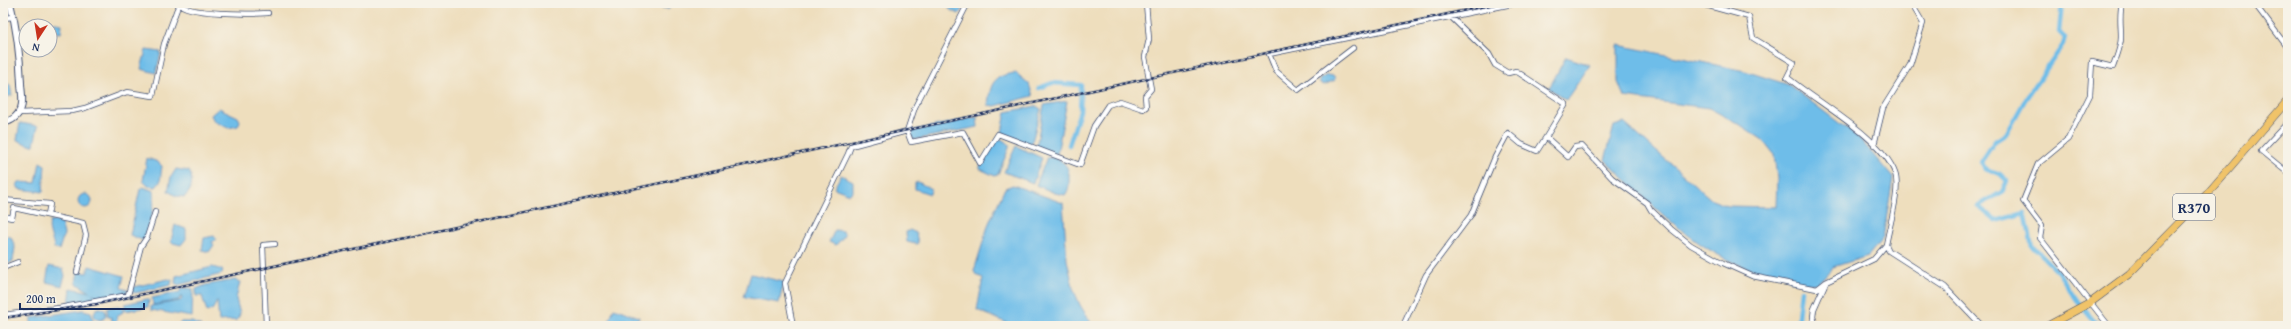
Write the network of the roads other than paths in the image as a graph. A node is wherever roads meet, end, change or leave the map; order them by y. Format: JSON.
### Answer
{"nodes":[{"id":1,"x":10,"y":3,"type":"edge"},
{"id":2,"x":968,"y":3,"type":"edge"},
{"id":3,"x":1146,"y":3,"type":"edge"},
{"id":4,"x":1517,"y":3,"type":"edge"},
{"id":5,"x":1698,"y":3,"type":"edge"},
{"id":6,"x":1911,"y":3,"type":"edge"},
{"id":7,"x":2122,"y":3,"type":"edge"},
{"id":8,"x":2254,"y":3,"type":"edge"},
{"id":9,"x":180,"y":4,"type":"edge"},
{"id":10,"x":268,"y":13,"type":"dead end"},
{"id":11,"x":1450,"y":16,"type":"junction"},
{"id":12,"x":14,"y":17,"type":"junction"},
{"id":13,"x":3,"y":18,"type":"edge"},
{"id":14,"x":1353,"y":48,"type":"dead end"},
{"id":15,"x":2288,"y":48,"type":"edge"},
{"id":16,"x":2288,"y":100,"type":"edge"},
{"id":17,"x":18,"y":114,"type":"junction"},
{"id":18,"x":2288,"y":122,"type":"edge"},
{"id":19,"x":3,"y":123,"type":"edge"},
{"id":20,"x":907,"y":131,"type":"junction"},
{"id":21,"x":1546,"y":137,"type":"junction"},
{"id":22,"x":1874,"y":146,"type":"junction"},
{"id":23,"x":2288,"y":173,"type":"edge"},
{"id":24,"x":3,"y":200,"type":"edge"},
{"id":25,"x":155,"y":212,"type":"dead end"},
{"id":26,"x":48,"y":214,"type":"junction"},
{"id":27,"x":3,"y":216,"type":"edge"},
{"id":28,"x":275,"y":244,"type":"dead end"},
{"id":29,"x":1886,"y":245,"type":"junction"},
{"id":30,"x":18,"y":262,"type":"dead end"},
{"id":31,"x":3,"y":268,"type":"edge"},
{"id":32,"x":77,"y":272,"type":"dead end"},
{"id":33,"x":1826,"y":282,"type":"junction"},
{"id":34,"x":2090,"y":303,"type":"junction"},
{"id":35,"x":3,"y":316,"type":"edge"},
{"id":36,"x":3,"y":325,"type":"edge"},
{"id":37,"x":6,"y":326,"type":"edge"},
{"id":38,"x":266,"y":326,"type":"edge"},
{"id":39,"x":793,"y":326,"type":"edge"},
{"id":40,"x":1402,"y":326,"type":"edge"},
{"id":41,"x":1816,"y":326,"type":"edge"},
{"id":42,"x":1982,"y":326,"type":"edge"},
{"id":43,"x":2047,"y":326,"type":"edge"},
{"id":44,"x":2108,"y":326,"type":"edge"}],
"edges":[{"from":1,"to":12,"type":"street"},
{"from":2,"to":20,"type":"street"},
{"from":3,"to":20,"type":"street"},
{"from":4,"to":11,"type":"street"},
{"from":5,"to":22,"type":"street"},
{"from":6,"to":22,"type":"street"},
{"from":7,"to":34,"type":"street"},
{"from":8,"to":15,"type":"street"},
{"from":9,"to":10,"type":"street"},
{"from":9,"to":17,"type":"street"},
{"from":11,"to":14,"type":"street"},
{"from":11,"to":21,"type":"street"},
{"from":12,"to":13,"type":"street"},
{"from":12,"to":17,"type":"street"},
{"from":16,"to":34,"type":"main road","number":"R370"},
{"from":17,"to":19,"type":"street"},
{"from":18,"to":23,"type":"street"},
{"from":20,"to":39,"type":"street"},
{"from":21,"to":33,"type":"street"},
{"from":21,"to":40,"type":"street"},
{"from":22,"to":29,"type":"street"},
{"from":24,"to":26,"type":"street"},
{"from":25,"to":35,"type":"street"},
{"from":26,"to":27,"type":"street"},
{"from":26,"to":32,"type":"street"},
{"from":28,"to":38,"type":"street"},
{"from":29,"to":33,"type":"street"},
{"from":29,"to":42,"type":"street"},
{"from":30,"to":31,"type":"street"},
{"from":33,"to":41,"type":"street"},
{"from":34,"to":43,"type":"main road"},
{"from":34,"to":44,"type":"street"},
{"from":36,"to":37,"type":"main road"}]}
